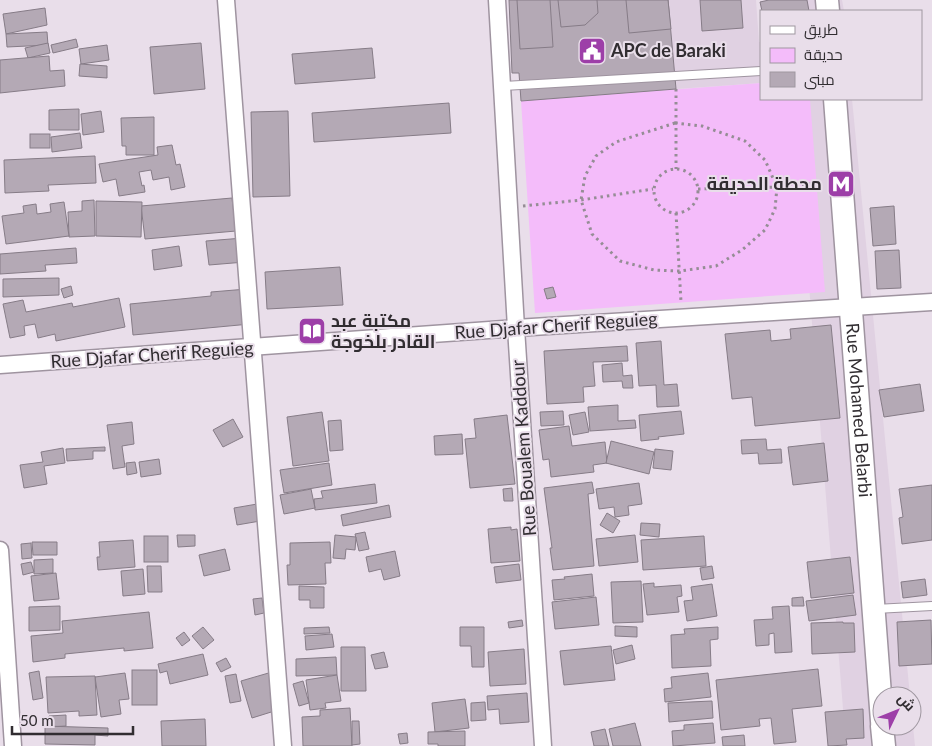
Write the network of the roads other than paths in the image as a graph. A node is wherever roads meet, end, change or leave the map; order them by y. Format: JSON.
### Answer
{"nodes":[{"id":1,"x":226,"y":0,"type":"edge"},
{"id":2,"x":497,"y":0,"type":"edge"},
{"id":3,"x":760,"y":71,"type":"edge"},
{"id":4,"x":503,"y":86,"type":"junction"},
{"id":5,"x":835,"y":100,"type":"edge"},
{"id":6,"x":932,"y":302,"type":"edge"},
{"id":7,"x":850,"y":308,"type":"junction"},
{"id":8,"x":516,"y":328,"type":"junction"},
{"id":9,"x":254,"y":348,"type":"junction"},
{"id":10,"x":0,"y":365,"type":"edge"},
{"id":11,"x":0,"y":550,"type":"edge"},
{"id":12,"x":932,"y":606,"type":"edge"},
{"id":13,"x":873,"y":609,"type":"junction"},
{"id":14,"x":879,"y":686,"type":"edge"},
{"id":15,"x":13,"y":746,"type":"edge"},
{"id":16,"x":283,"y":746,"type":"edge"},
{"id":17,"x":543,"y":746,"type":"edge"}],
"edges":[{"from":1,"to":9,"type":"street"},
{"from":2,"to":4,"type":"street","name":"Rue Boualem Kaddour"},
{"from":3,"to":4,"type":"lane"},
{"from":4,"to":8,"type":"street","name":"Rue Boualem Kaddour"},
{"from":5,"to":7,"type":"street","name":"Rue Mohamed Belarbi"},
{"from":6,"to":7,"type":"street","name":"Rue Djafar Cherif Reguieg"},
{"from":7,"to":8,"type":"street","name":"Rue Djafar Cherif Reguieg"},
{"from":7,"to":13,"type":"street","name":"Rue Mohamed Belarbi"},
{"from":8,"to":9,"type":"street","name":"Rue Djafar Cherif Reguieg"},
{"from":8,"to":17,"type":"street","name":"Rue Boualem Kaddour"},
{"from":9,"to":10,"type":"street","name":"Rue Djafar Cherif Reguieg"},
{"from":9,"to":16,"type":"street"},
{"from":11,"to":15,"type":"street"},
{"from":12,"to":13,"type":"lane"},
{"from":13,"to":14,"type":"street","name":"Rue Mohamed Belarbi"}]}
